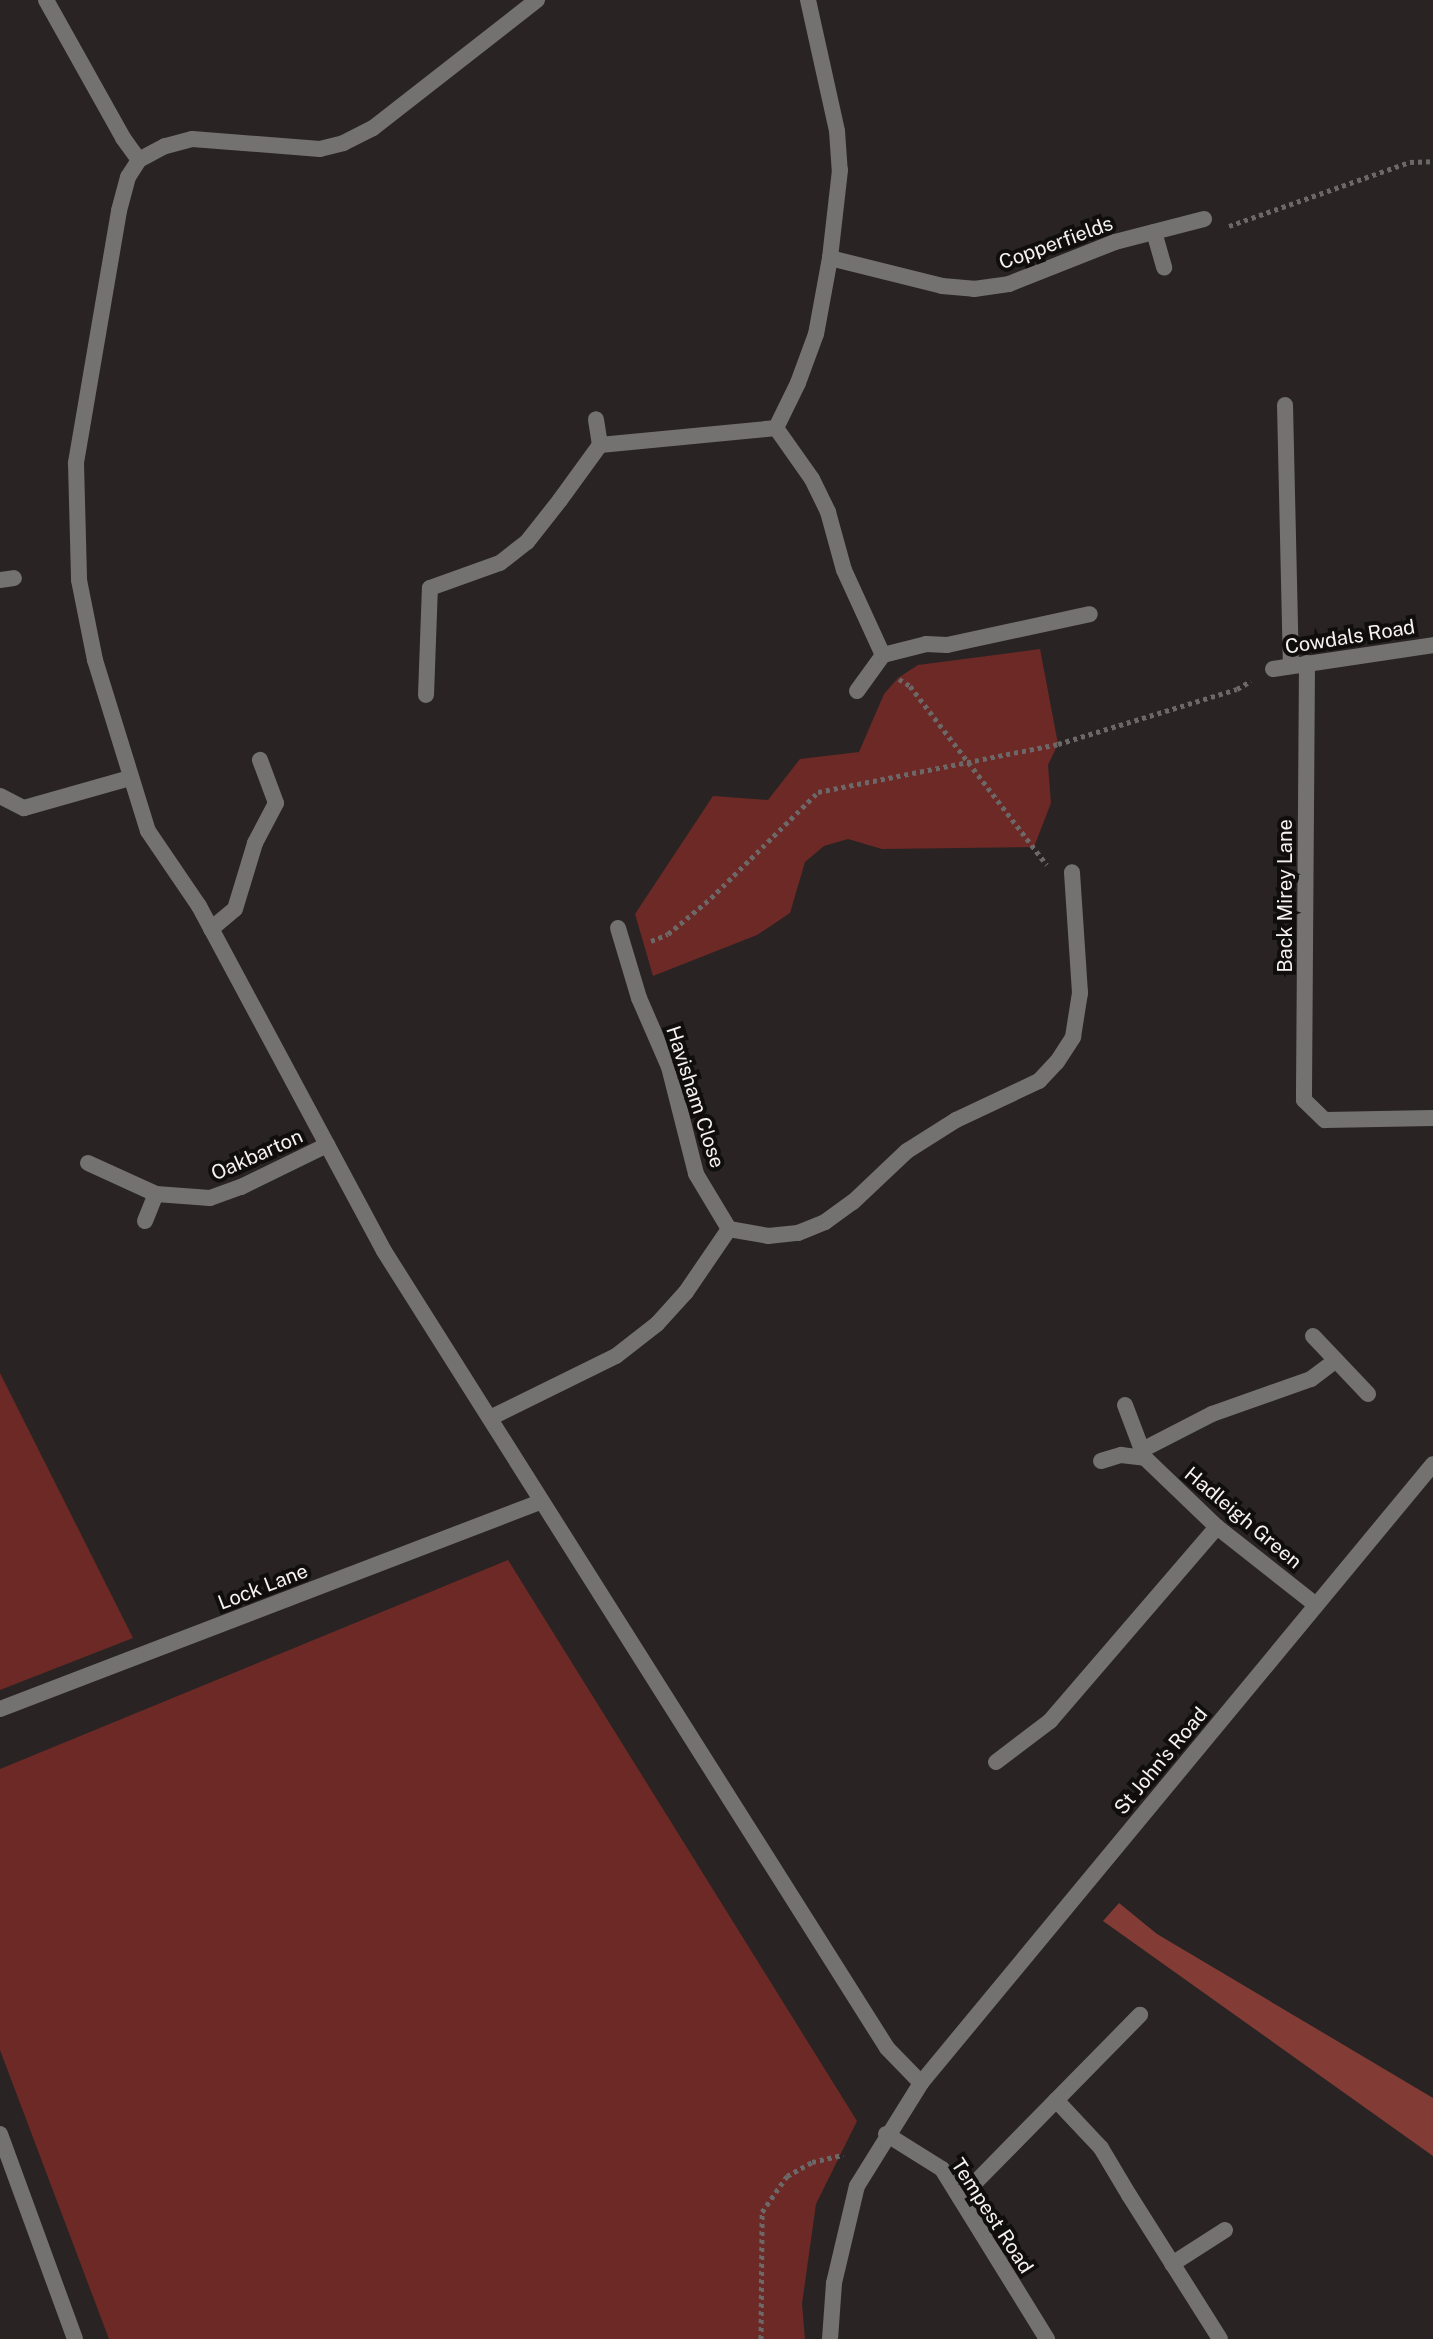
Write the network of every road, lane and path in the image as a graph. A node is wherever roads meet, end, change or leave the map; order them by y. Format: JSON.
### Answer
{"nodes":[{"id":1,"x":46,"y":0,"type":"edge"},
{"id":2,"x":537,"y":0,"type":"edge"},
{"id":3,"x":808,"y":0,"type":"edge"},
{"id":4,"x":139,"y":160,"type":"junction"},
{"id":5,"x":1433,"y":161,"type":"edge"},
{"id":6,"x":1204,"y":219,"type":"joint"},
{"id":7,"x":1154,"y":232,"type":"junction"},
{"id":8,"x":830,"y":258,"type":"junction"},
{"id":9,"x":1164,"y":268,"type":"dead end"},
{"id":10,"x":1285,"y":405,"type":"dead end"},
{"id":11,"x":596,"y":419,"type":"dead end"},
{"id":12,"x":776,"y":428,"type":"junction"},
{"id":13,"x":600,"y":445,"type":"junction"},
{"id":14,"x":1090,"y":614,"type":"dead end"},
{"id":15,"x":1433,"y":645,"type":"edge"},
{"id":16,"x":883,"y":655,"type":"junction"},
{"id":17,"x":1299,"y":665,"type":"junction"},
{"id":18,"x":1273,"y":669,"type":"joint"},
{"id":19,"x":857,"y":691,"type":"dead end"},
{"id":20,"x":426,"y":695,"type":"dead end"},
{"id":21,"x":260,"y":760,"type":"dead end"},
{"id":22,"x":970,"y":762,"type":"junction"},
{"id":23,"x":130,"y":778,"type":"junction"},
{"id":24,"x":0,"y":796,"type":"edge"},
{"id":25,"x":1072,"y":872,"type":"joint"},
{"id":26,"x":618,"y":928,"type":"dead end"},
{"id":27,"x":211,"y":929,"type":"junction"},
{"id":28,"x":625,"y":954,"type":"junction"},
{"id":29,"x":1433,"y":1118,"type":"edge"},
{"id":30,"x":327,"y":1145,"type":"junction"},
{"id":31,"x":88,"y":1163,"type":"dead end"},
{"id":32,"x":156,"y":1194,"type":"junction"},
{"id":33,"x":145,"y":1221,"type":"dead end"},
{"id":34,"x":729,"y":1229,"type":"junction"},
{"id":35,"x":1313,"y":1336,"type":"dead end"},
{"id":36,"x":1336,"y":1360,"type":"junction"},
{"id":37,"x":1368,"y":1394,"type":"dead end"},
{"id":38,"x":1125,"y":1405,"type":"dead end"},
{"id":39,"x":490,"y":1418,"type":"junction"},
{"id":40,"x":1143,"y":1454,"type":"junction"},
{"id":41,"x":1101,"y":1461,"type":"dead end"},
{"id":42,"x":1433,"y":1464,"type":"edge"},
{"id":43,"x":540,"y":1502,"type":"junction"},
{"id":44,"x":1217,"y":1527,"type":"junction"},
{"id":45,"x":1316,"y":1605,"type":"junction"},
{"id":46,"x":0,"y":1709,"type":"edge"},
{"id":47,"x":996,"y":1762,"type":"dead end"},
{"id":48,"x":1140,"y":2015,"type":"dead end"},
{"id":49,"x":921,"y":2083,"type":"junction"},
{"id":50,"x":1056,"y":2100,"type":"junction"},
{"id":51,"x":0,"y":2134,"type":"edge"},
{"id":52,"x":883,"y":2140,"type":"junction"},
{"id":53,"x":960,"y":2198,"type":"junction"},
{"id":54,"x":1225,"y":2230,"type":"dead end"},
{"id":55,"x":1172,"y":2264,"type":"junction"},
{"id":56,"x":75,"y":2339,"type":"edge"},
{"id":57,"x":761,"y":2339,"type":"edge"},
{"id":58,"x":830,"y":2339,"type":"edge"},
{"id":59,"x":1047,"y":2339,"type":"edge"},
{"id":60,"x":1220,"y":2339,"type":"edge"}],
"edges":[{"from":1,"to":4,"type":"street"},
{"from":2,"to":4,"type":"street"},
{"from":3,"to":8,"type":"street"},
{"from":4,"to":23,"type":"street"},
{"from":5,"to":6,"type":"path"},
{"from":6,"to":7,"type":"street","name":"Copperfields"},
{"from":7,"to":8,"type":"street","name":"Copperfields"},
{"from":7,"to":9,"type":"street"},
{"from":8,"to":12,"type":"street"},
{"from":10,"to":17,"type":"street","name":"Back Mirey Lane"},
{"from":11,"to":13,"type":"street"},
{"from":12,"to":13,"type":"street"},
{"from":12,"to":16,"type":"street"},
{"from":13,"to":20,"type":"street"},
{"from":14,"to":16,"type":"street"},
{"from":15,"to":17,"type":"street","name":"Cowdals Road"},
{"from":16,"to":19,"type":"street"},
{"from":16,"to":22,"type":"path"},
{"from":17,"to":18,"type":"street","name":"Cowdals Road"},
{"from":17,"to":29,"type":"street","name":"Back Mirey Lane"},
{"from":18,"to":22,"type":"path"},
{"from":21,"to":27,"type":"street"},
{"from":22,"to":25,"type":"path"},
{"from":22,"to":28,"type":"path"},
{"from":23,"to":24,"type":"street"},
{"from":23,"to":27,"type":"street"},
{"from":25,"to":34,"type":"street"},
{"from":26,"to":28,"type":"street","name":"Havisham Close"},
{"from":27,"to":30,"type":"street"},
{"from":28,"to":34,"type":"street","name":"Havisham Close"},
{"from":30,"to":32,"type":"street","name":"Oakbarton"},
{"from":30,"to":39,"type":"street"},
{"from":31,"to":32,"type":"street","name":"Oakbarton"},
{"from":32,"to":33,"type":"street"},
{"from":34,"to":39,"type":"street"},
{"from":35,"to":36,"type":"street"},
{"from":36,"to":37,"type":"street"},
{"from":36,"to":40,"type":"street"},
{"from":38,"to":40,"type":"street","name":"Hadleigh Green"},
{"from":39,"to":43,"type":"street"},
{"from":40,"to":41,"type":"street"},
{"from":40,"to":44,"type":"street","name":"Hadleigh Green"},
{"from":42,"to":45,"type":"street","name":"St John's Road"},
{"from":43,"to":46,"type":"street","name":"Lock Lane"},
{"from":43,"to":49,"type":"street"},
{"from":44,"to":45,"type":"street","name":"Hadleigh Green"},
{"from":44,"to":47,"type":"street"},
{"from":45,"to":49,"type":"street","name":"St John's Road"},
{"from":48,"to":50,"type":"street"},
{"from":49,"to":52,"type":"street","name":"St John's Road"},
{"from":50,"to":53,"type":"street"},
{"from":50,"to":55,"type":"street"},
{"from":51,"to":56,"type":"street"},
{"from":52,"to":53,"type":"street","name":"Tempest Road"},
{"from":52,"to":57,"type":"path"},
{"from":52,"to":58,"type":"street","name":"St John's Road"},
{"from":53,"to":59,"type":"street","name":"Tempest Road"},
{"from":54,"to":55,"type":"street"},
{"from":55,"to":60,"type":"street"}]}
